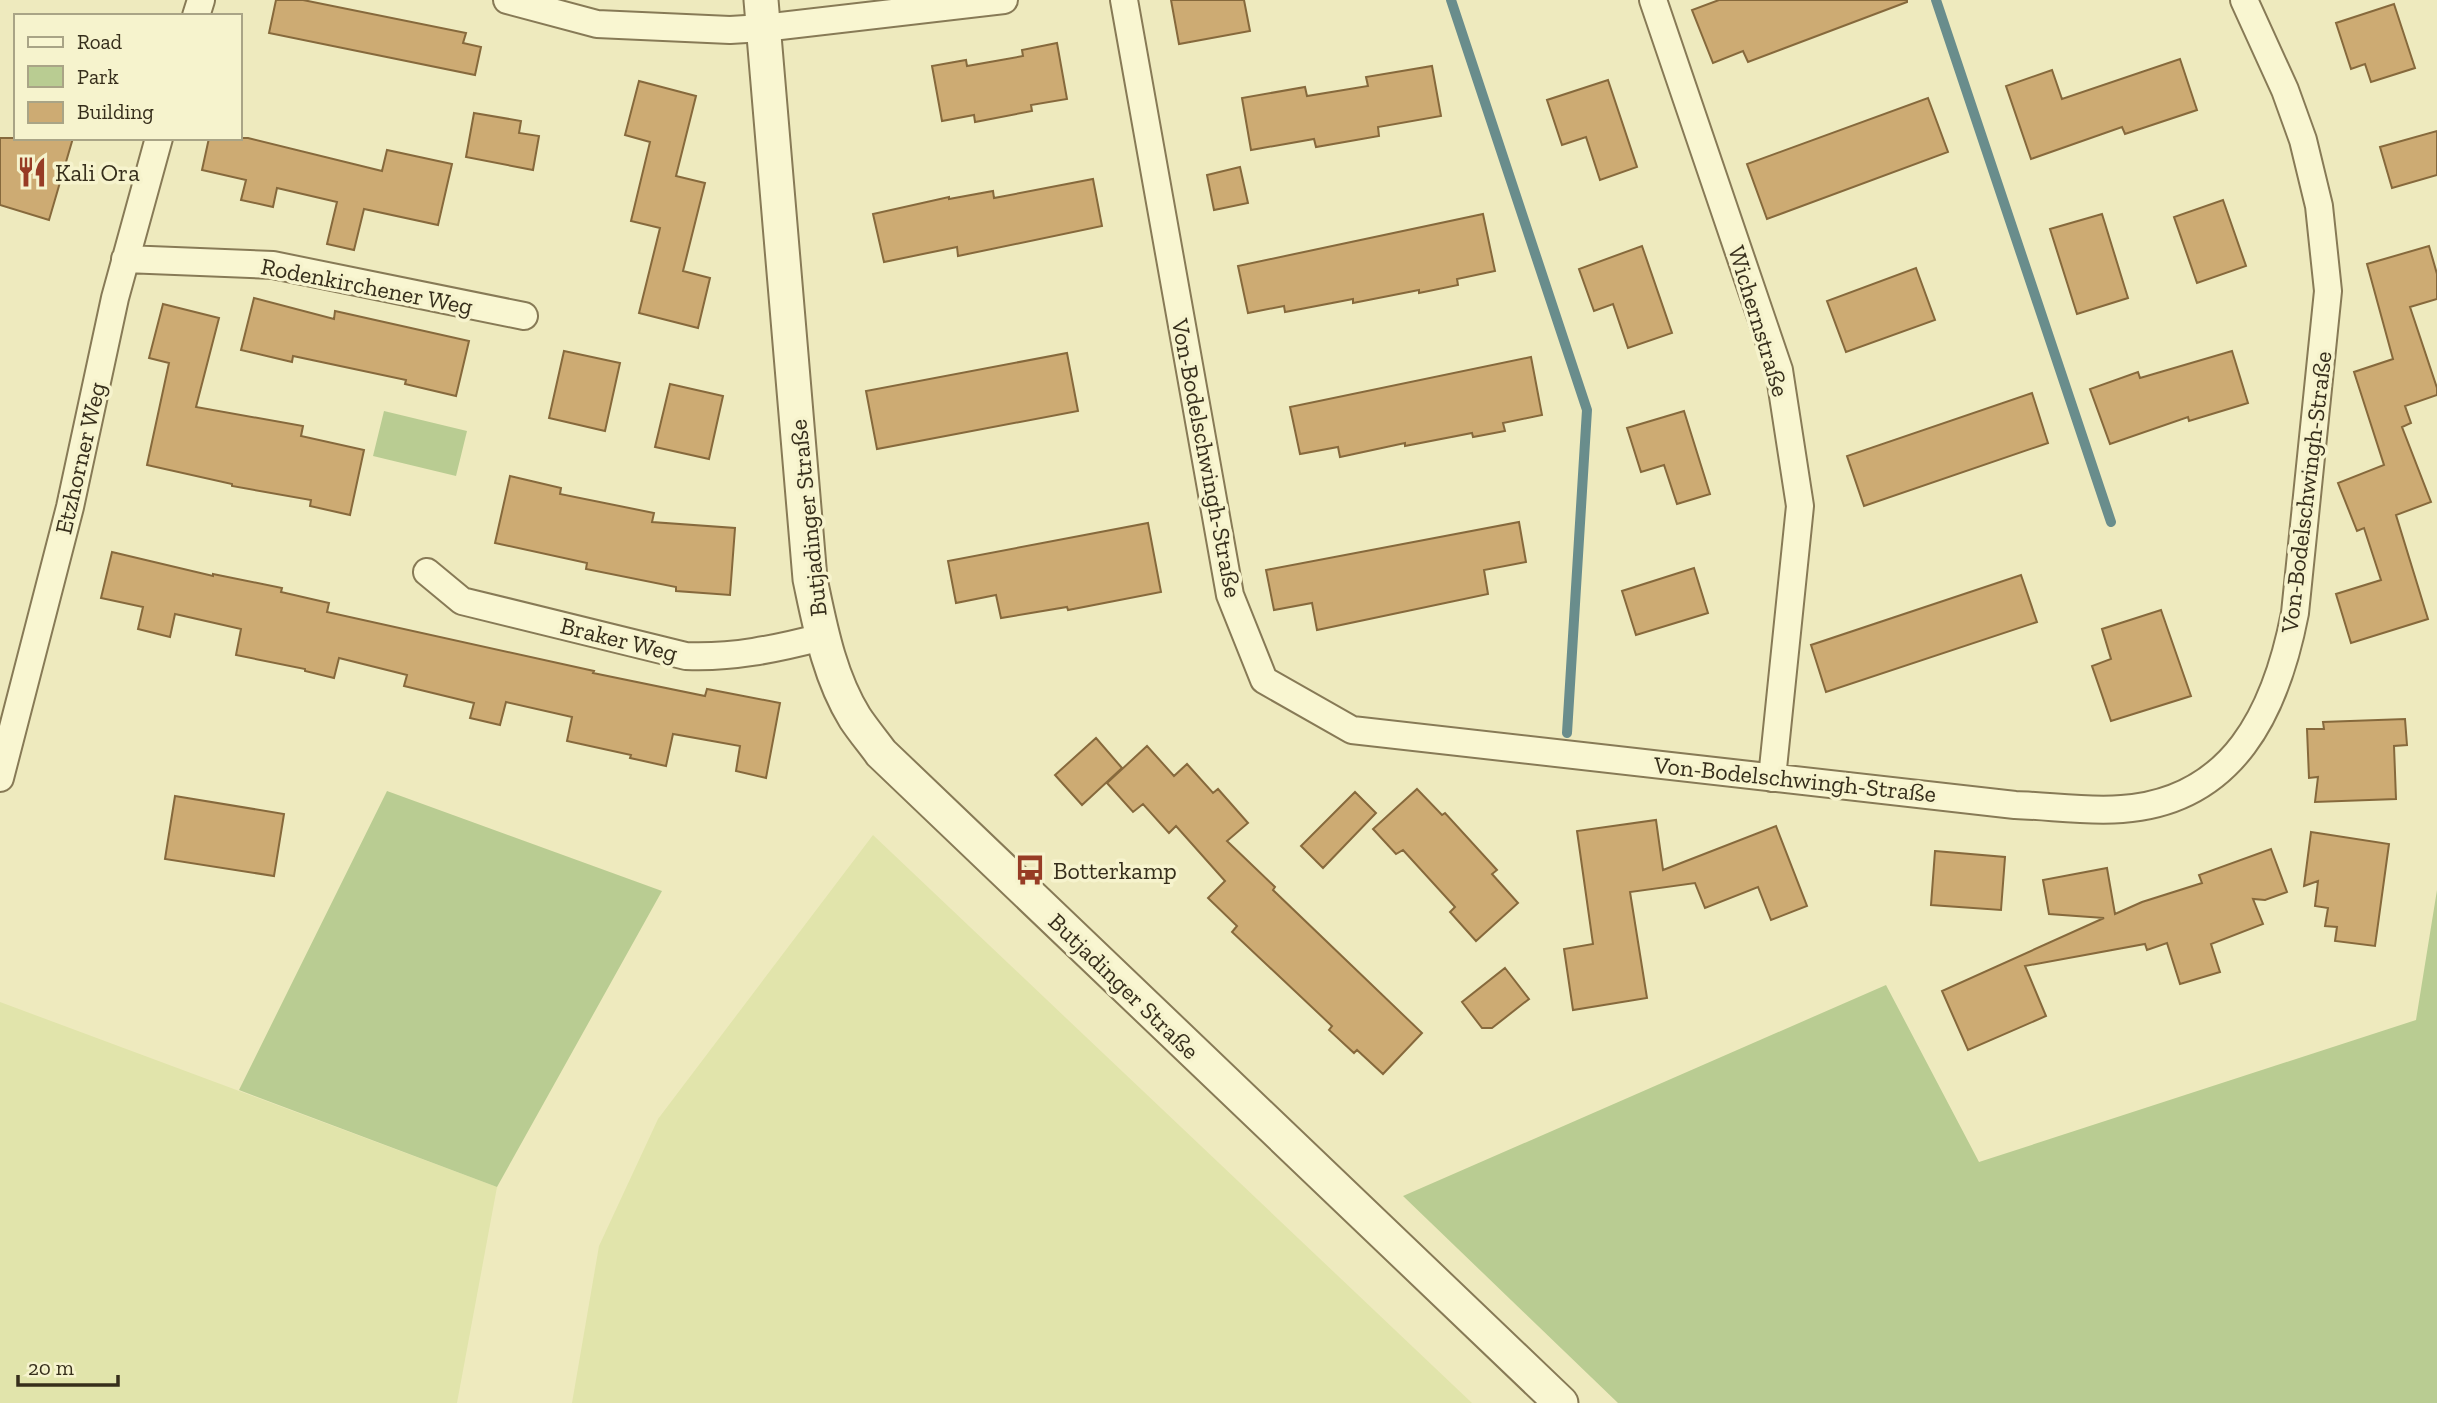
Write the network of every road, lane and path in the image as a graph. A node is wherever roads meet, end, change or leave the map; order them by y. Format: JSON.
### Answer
{"nodes":[{"id":1,"x":507,"y":0,"type":"edge"},
{"id":2,"x":1004,"y":0,"type":"edge"},
{"id":3,"x":1124,"y":0,"type":"edge"},
{"id":4,"x":1653,"y":0,"type":"edge"},
{"id":5,"x":2244,"y":0,"type":"edge"},
{"id":6,"x":762,"y":14,"type":"edge"},
{"id":7,"x":158,"y":140,"type":"edge"},
{"id":8,"x":125,"y":259,"type":"junction"},
{"id":9,"x":524,"y":316,"type":"dead end"},
{"id":10,"x":427,"y":572,"type":"dead end"},
{"id":11,"x":822,"y":637,"type":"junction"},
{"id":12,"x":0,"y":778,"type":"edge"},
{"id":13,"x":1772,"y":778,"type":"junction"},
{"id":14,"x":1561,"y":1403,"type":"edge"}],
"edges":[{"from":1,"to":6,"type":"street"},
{"from":2,"to":6,"type":"street"},
{"from":3,"to":13,"type":"street","name":"Von-Bodelschwingh-Straße"},
{"from":4,"to":13,"type":"street","name":"Wichernstraße"},
{"from":5,"to":13,"type":"street","name":"Von-Bodelschwingh-Straße"},
{"from":6,"to":11,"type":"street","name":"Butjadinger Straße"},
{"from":7,"to":8,"type":"street","name":"Etzhorner Weg"},
{"from":8,"to":9,"type":"street","name":"Rodenkirchener Weg"},
{"from":8,"to":12,"type":"street","name":"Etzhorner Weg"},
{"from":10,"to":11,"type":"street","name":"Braker Weg"},
{"from":11,"to":14,"type":"street","name":"Butjadinger Straße"}]}
